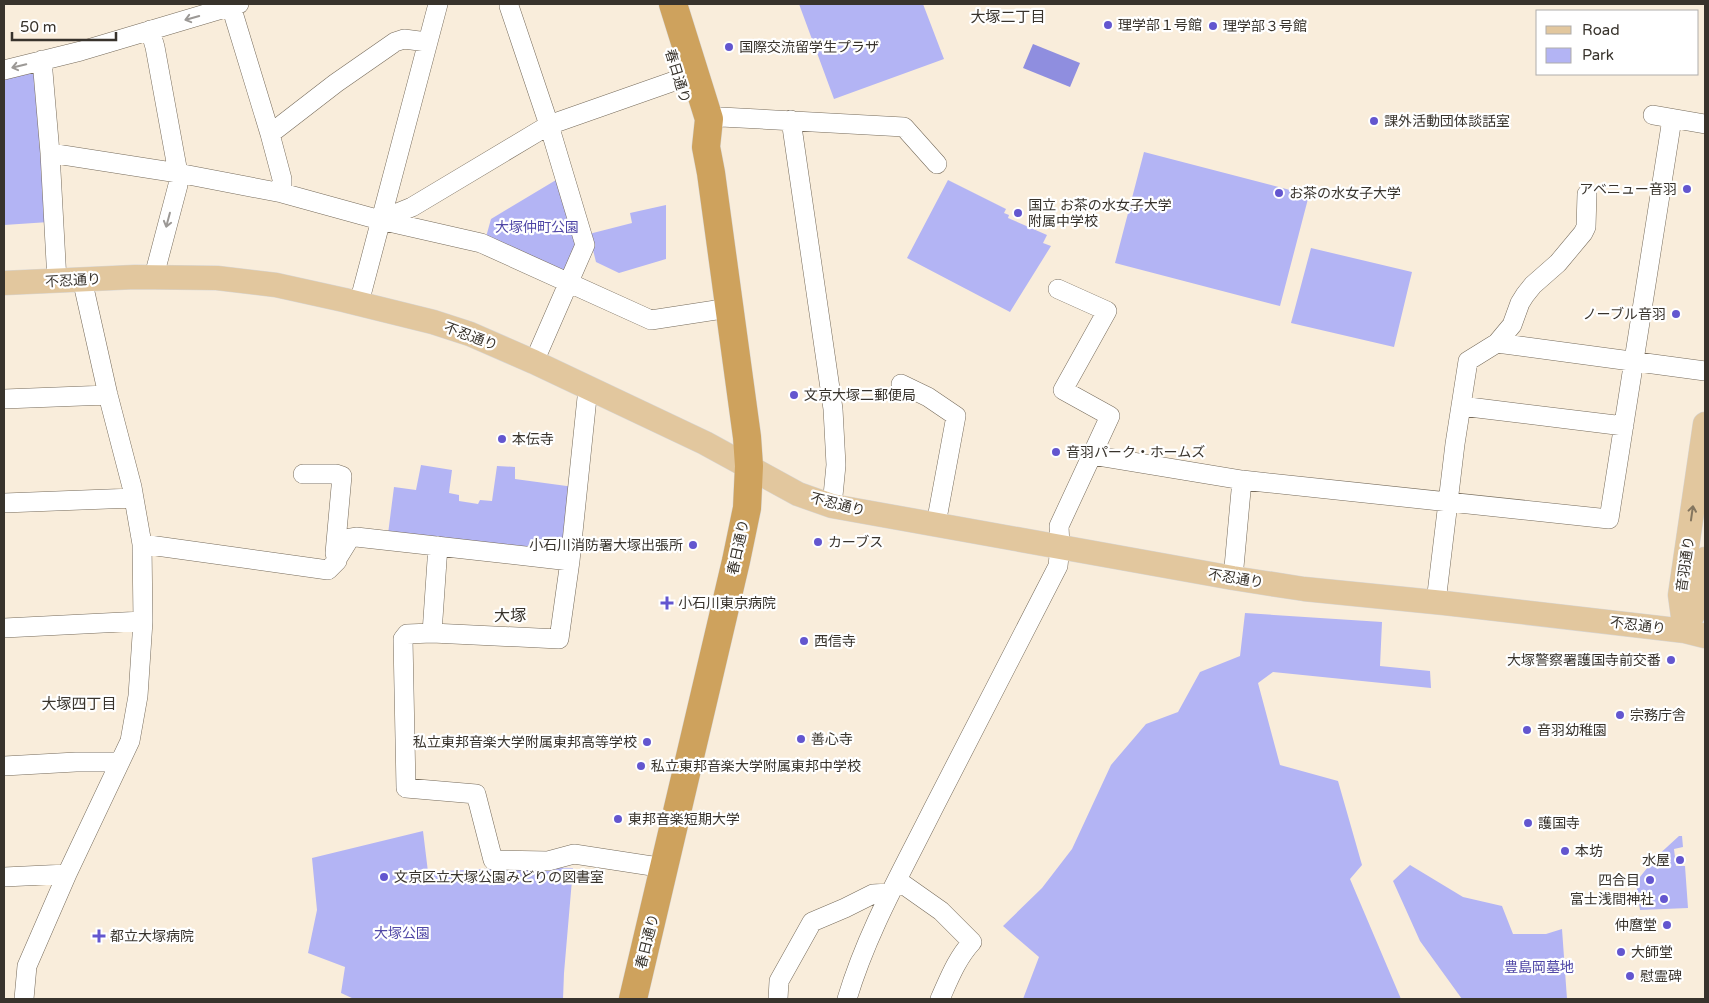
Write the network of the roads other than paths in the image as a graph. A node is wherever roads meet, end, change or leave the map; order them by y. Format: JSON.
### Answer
{"nodes":[{"id":1,"x":438,"y":4,"type":"edge"},
{"id":2,"x":654,"y":4,"type":"edge"},
{"id":3,"x":673,"y":4,"type":"edge"},
{"id":4,"x":235,"y":5,"type":"edge"},
{"id":5,"x":509,"y":6,"type":"dead end"},
{"id":6,"x":150,"y":30,"type":"junction"},
{"id":7,"x":427,"y":42,"type":"junction"},
{"id":8,"x":42,"y":60,"type":"junction"},
{"id":9,"x":4,"y":70,"type":"edge"},
{"id":10,"x":680,"y":78,"type":"junction"},
{"id":11,"x":1653,"y":115,"type":"dead end"},
{"id":12,"x":1672,"y":118,"type":"junction"},
{"id":13,"x":708,"y":119,"type":"junction"},
{"id":14,"x":791,"y":120,"type":"junction"},
{"id":15,"x":1705,"y":124,"type":"edge"},
{"id":16,"x":549,"y":125,"type":"junction"},
{"id":17,"x":270,"y":134,"type":"junction"},
{"id":18,"x":706,"y":146,"type":"junction"},
{"id":19,"x":50,"y":153,"type":"junction"},
{"id":20,"x":937,"y":164,"type":"dead end"},
{"id":21,"x":178,"y":173,"type":"junction"},
{"id":22,"x":282,"y":193,"type":"junction"},
{"id":23,"x":1587,"y":194,"type":"dead end"},
{"id":24,"x":380,"y":220,"type":"junction"},
{"id":25,"x":154,"y":276,"type":"junction"},
{"id":26,"x":82,"y":279,"type":"junction"},
{"id":27,"x":57,"y":281,"type":"junction"},
{"id":28,"x":4,"y":283,"type":"edge"},
{"id":29,"x":568,"y":283,"type":"junction"},
{"id":30,"x":1058,"y":289,"type":"dead end"},
{"id":31,"x":359,"y":303,"type":"junction"},
{"id":32,"x":729,"y":308,"type":"junction"},
{"id":33,"x":1497,"y":344,"type":"junction"},
{"id":34,"x":534,"y":362,"type":"junction"},
{"id":35,"x":1634,"y":362,"type":"junction"},
{"id":36,"x":1705,"y":372,"type":"edge"},
{"id":37,"x":901,"y":384,"type":"dead end"},
{"id":38,"x":588,"y":388,"type":"junction"},
{"id":39,"x":108,"y":395,"type":"junction"},
{"id":40,"x":4,"y":399,"type":"edge"},
{"id":41,"x":1461,"y":406,"type":"junction"},
{"id":42,"x":1705,"y":424,"type":"edge"},
{"id":43,"x":1624,"y":426,"type":"junction"},
{"id":44,"x":1092,"y":455,"type":"junction"},
{"id":45,"x":749,"y":466,"type":"junction"},
{"id":46,"x":303,"y":474,"type":"dead end"},
{"id":47,"x":1242,"y":480,"type":"junction"},
{"id":48,"x":134,"y":498,"type":"junction"},
{"id":49,"x":1448,"y":502,"type":"junction"},
{"id":50,"x":4,"y":503,"type":"edge"},
{"id":51,"x":832,"y":506,"type":"junction"},
{"id":52,"x":936,"y":524,"type":"junction"},
{"id":53,"x":142,"y":544,"type":"junction"},
{"id":54,"x":438,"y":546,"type":"junction"},
{"id":55,"x":1060,"y":546,"type":"junction"},
{"id":56,"x":1705,"y":560,"type":"edge"},
{"id":57,"x":336,"y":561,"type":"junction"},
{"id":58,"x":570,"y":561,"type":"junction"},
{"id":59,"x":1233,"y":578,"type":"junction"},
{"id":60,"x":1436,"y":602,"type":"junction"},
{"id":61,"x":144,"y":621,"type":"junction"},
{"id":62,"x":4,"y":628,"type":"edge"},
{"id":63,"x":1699,"y":630,"type":"edge"},
{"id":64,"x":432,"y":633,"type":"junction"},
{"id":65,"x":118,"y":765,"type":"junction"},
{"id":66,"x":4,"y":766,"type":"edge"},
{"id":67,"x":665,"y":868,"type":"junction"},
{"id":68,"x":67,"y":874,"type":"junction"},
{"id":69,"x":4,"y":877,"type":"edge"},
{"id":70,"x":893,"y":887,"type":"junction"},
{"id":71,"x":24,"y":999,"type":"edge"},
{"id":72,"x":633,"y":999,"type":"edge"},
{"id":73,"x":778,"y":999,"type":"edge"},
{"id":74,"x":847,"y":999,"type":"edge"},
{"id":75,"x":940,"y":999,"type":"edge"}],
"edges":[{"from":1,"to":7,"type":"street"},
{"from":2,"to":10,"type":"highway","name":"春日通り"},
{"from":3,"to":13,"type":"highway","name":"春日通り"},
{"from":4,"to":6,"type":"street","one_way":true},
{"from":4,"to":17,"type":"street"},
{"from":5,"to":16,"type":"street"},
{"from":6,"to":8,"type":"street"},
{"from":6,"to":21,"type":"street"},
{"from":7,"to":17,"type":"street"},
{"from":7,"to":24,"type":"street"},
{"from":8,"to":9,"type":"street","one_way":true},
{"from":8,"to":19,"type":"street"},
{"from":10,"to":16,"type":"street"},
{"from":10,"to":18,"type":"highway","name":"春日通り"},
{"from":11,"to":12,"type":"street"},
{"from":12,"to":15,"type":"street"},
{"from":12,"to":35,"type":"street"},
{"from":13,"to":14,"type":"street"},
{"from":13,"to":18,"type":"highway","name":"春日通り"},
{"from":14,"to":20,"type":"street"},
{"from":14,"to":51,"type":"street"},
{"from":16,"to":24,"type":"street"},
{"from":16,"to":29,"type":"street"},
{"from":17,"to":22,"type":"street"},
{"from":18,"to":32,"type":"highway","name":"春日通り"},
{"from":19,"to":21,"type":"street"},
{"from":19,"to":27,"type":"street"},
{"from":21,"to":22,"type":"street"},
{"from":21,"to":25,"type":"street","one_way":true},
{"from":22,"to":24,"type":"street"},
{"from":23,"to":33,"type":"street"},
{"from":24,"to":29,"type":"street"},
{"from":24,"to":31,"type":"street"},
{"from":25,"to":26,"type":"main road","name":"不忍通り"},
{"from":25,"to":31,"type":"main road","name":"不忍通り"},
{"from":26,"to":27,"type":"main road","name":"不忍通り"},
{"from":26,"to":39,"type":"street"},
{"from":27,"to":28,"type":"main road","name":"不忍通り"},
{"from":29,"to":32,"type":"street"},
{"from":29,"to":34,"type":"street"},
{"from":30,"to":44,"type":"street"},
{"from":31,"to":34,"type":"main road","name":"不忍通り"},
{"from":32,"to":45,"type":"highway","name":"春日通り"},
{"from":33,"to":35,"type":"street"},
{"from":33,"to":41,"type":"street"},
{"from":34,"to":38,"type":"main road","name":"不忍通り"},
{"from":35,"to":36,"type":"street"},
{"from":35,"to":43,"type":"street"},
{"from":37,"to":52,"type":"street"},
{"from":38,"to":45,"type":"main road","name":"不忍通り"},
{"from":38,"to":58,"type":"street"},
{"from":39,"to":40,"type":"street"},
{"from":39,"to":48,"type":"street"},
{"from":41,"to":43,"type":"street"},
{"from":41,"to":49,"type":"street"},
{"from":63,"to":42,"type":"main road","name":"音羽通り","one_way":true},
{"from":43,"to":49,"type":"street"},
{"from":44,"to":47,"type":"street"},
{"from":44,"to":55,"type":"street"},
{"from":45,"to":51,"type":"main road","name":"不忍通り"},
{"from":45,"to":67,"type":"highway","name":"春日通り"},
{"from":46,"to":57,"type":"street"},
{"from":47,"to":49,"type":"street"},
{"from":47,"to":59,"type":"street"},
{"from":48,"to":50,"type":"street"},
{"from":48,"to":53,"type":"street"},
{"from":49,"to":60,"type":"street"},
{"from":51,"to":52,"type":"main road","name":"不忍通り"},
{"from":52,"to":55,"type":"main road","name":"不忍通り"},
{"from":53,"to":57,"type":"street"},
{"from":53,"to":61,"type":"street"},
{"from":54,"to":57,"type":"street"},
{"from":54,"to":58,"type":"street"},
{"from":54,"to":64,"type":"street"},
{"from":55,"to":59,"type":"main road","name":"不忍通り"},
{"from":55,"to":70,"type":"street"},
{"from":56,"to":63,"type":"main road","name":"音羽通り"},
{"from":58,"to":64,"type":"street"},
{"from":59,"to":60,"type":"main road","name":"不忍通り"},
{"from":60,"to":63,"type":"main road","name":"不忍通り"},
{"from":61,"to":62,"type":"street"},
{"from":61,"to":65,"type":"street"},
{"from":64,"to":67,"type":"street"},
{"from":65,"to":66,"type":"street"},
{"from":65,"to":68,"type":"street"},
{"from":67,"to":72,"type":"highway","name":"春日通り"},
{"from":68,"to":69,"type":"street"},
{"from":68,"to":71,"type":"street"},
{"from":70,"to":73,"type":"street"},
{"from":70,"to":74,"type":"street"},
{"from":70,"to":75,"type":"street"}]}
